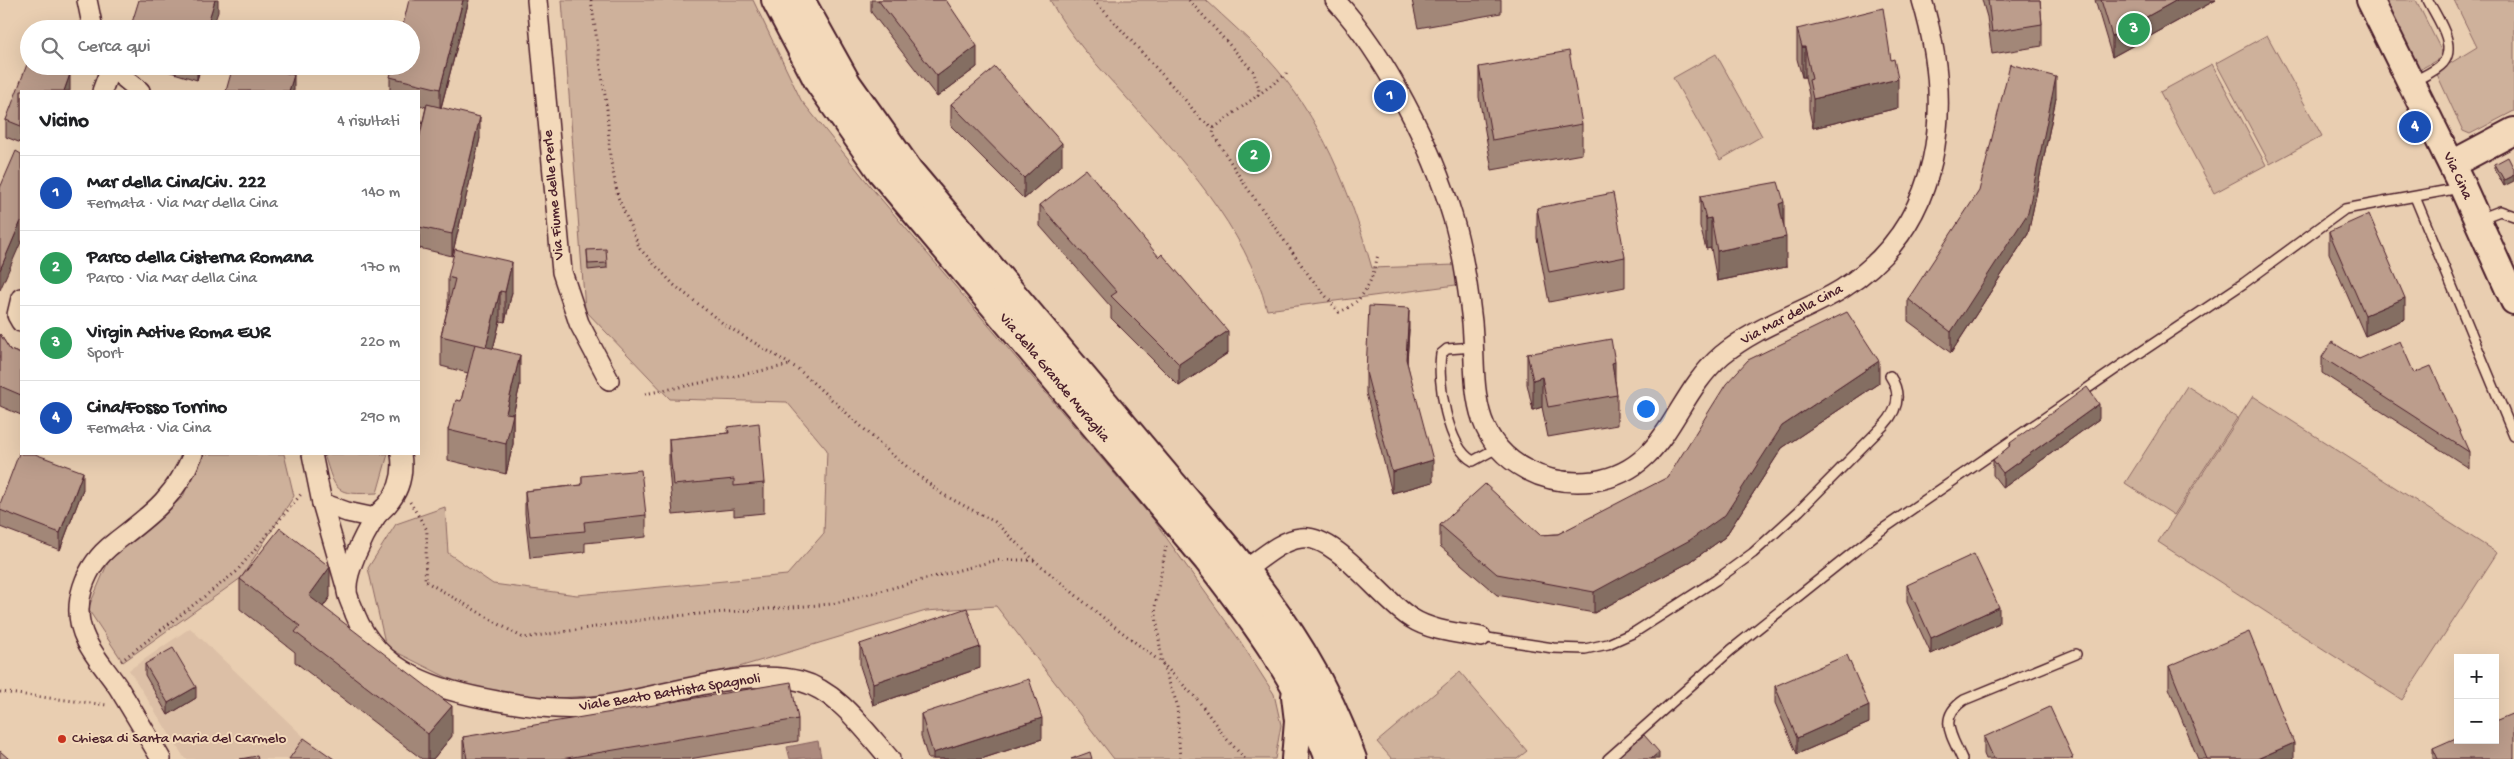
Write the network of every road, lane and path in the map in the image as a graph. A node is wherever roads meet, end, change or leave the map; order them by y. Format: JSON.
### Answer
{"nodes":[{"id":1,"x":87,"y":0,"type":"edge"},
{"id":2,"x":537,"y":0,"type":"edge"},
{"id":3,"x":591,"y":0,"type":"edge"},
{"id":4,"x":774,"y":0,"type":"edge"},
{"id":5,"x":802,"y":0,"type":"edge"},
{"id":6,"x":1094,"y":0,"type":"edge"},
{"id":7,"x":1189,"y":0,"type":"edge"},
{"id":8,"x":1335,"y":0,"type":"edge"},
{"id":9,"x":1922,"y":0,"type":"edge"},
{"id":10,"x":2370,"y":0,"type":"edge"},
{"id":11,"x":2428,"y":0,"type":"edge"},
{"id":12,"x":90,"y":20,"type":"edge"},
{"id":13,"x":1289,"y":72,"type":"dead end"},
{"id":14,"x":108,"y":75,"type":"edge"},
{"id":15,"x":121,"y":75,"type":"edge"},
{"id":16,"x":2412,"y":83,"type":"junction"},
{"id":17,"x":102,"y":90,"type":"edge"},
{"id":18,"x":139,"y":90,"type":"edge"},
{"id":19,"x":1258,"y":96,"type":"junction"},
{"id":20,"x":1214,"y":128,"type":"junction"},
{"id":21,"x":2514,"y":131,"type":"edge"},
{"id":22,"x":2452,"y":164,"type":"junction"},
{"id":23,"x":2463,"y":188,"type":"junction"},
{"id":24,"x":2415,"y":197,"type":"junction"},
{"id":25,"x":2514,"y":216,"type":"edge"},
{"id":26,"x":2478,"y":219,"type":"junction"},
{"id":27,"x":1378,"y":254,"type":"dead end"},
{"id":28,"x":2514,"y":301,"type":"edge"},
{"id":29,"x":20,"y":302,"type":"edge"},
{"id":30,"x":20,"y":320,"type":"edge"},
{"id":31,"x":1474,"y":347,"type":"junction"},
{"id":32,"x":790,"y":364,"type":"junction"},
{"id":33,"x":1890,"y":376,"type":"dead end"},
{"id":34,"x":609,"y":380,"type":"dead end"},
{"id":35,"x":645,"y":394,"type":"dead end"},
{"id":36,"x":2514,"y":436,"type":"edge"},
{"id":37,"x":1497,"y":448,"type":"junction"},
{"id":38,"x":192,"y":455,"type":"edge"},
{"id":39,"x":312,"y":455,"type":"edge"},
{"id":40,"x":401,"y":455,"type":"edge"},
{"id":41,"x":317,"y":475,"type":"junction"},
{"id":42,"x":400,"y":484,"type":"junction"},
{"id":43,"x":322,"y":503,"type":"junction"},
{"id":44,"x":375,"y":518,"type":"junction"},
{"id":45,"x":1174,"y":522,"type":"junction"},
{"id":46,"x":1034,"y":560,"type":"junction"},
{"id":47,"x":1244,"y":570,"type":"junction"},
{"id":48,"x":347,"y":592,"type":"junction"},
{"id":49,"x":1481,"y":637,"type":"joint"},
{"id":50,"x":2076,"y":654,"type":"dead end"},
{"id":51,"x":1162,"y":664,"type":"junction"},
{"id":52,"x":108,"y":671,"type":"junction"},
{"id":53,"x":1294,"y":683,"type":"junction"},
{"id":54,"x":0,"y":692,"type":"edge"},
{"id":55,"x":130,"y":707,"type":"junction"},
{"id":56,"x":161,"y":759,"type":"edge"},
{"id":57,"x":890,"y":759,"type":"edge"},
{"id":58,"x":1180,"y":759,"type":"edge"},
{"id":59,"x":1245,"y":759,"type":"edge"},
{"id":60,"x":1295,"y":759,"type":"edge"},
{"id":61,"x":1329,"y":759,"type":"edge"},
{"id":62,"x":1353,"y":759,"type":"edge"},
{"id":63,"x":1608,"y":759,"type":"edge"},
{"id":64,"x":1962,"y":759,"type":"edge"}],
"edges":[{"from":1,"to":12,"type":"street"},
{"from":2,"to":34,"type":"street","name":"Via Fiume delle Perle"},
{"from":3,"to":32,"type":"path"},
{"from":4,"to":45,"type":"street","name":"Via della Grande Muraglia"},
{"from":5,"to":47,"type":"street","name":"Via della Grande Muraglia"},
{"from":6,"to":20,"type":"path"},
{"from":7,"to":19,"type":"path"},
{"from":8,"to":31,"type":"street","name":"Via Mar della Cina"},
{"from":9,"to":37,"type":"street","name":"Via Mar della Cina"},
{"from":10,"to":16,"type":"street","name":"Via Cina"},
{"from":11,"to":16,"type":"lane"},
{"from":13,"to":19,"type":"path"},
{"from":14,"to":17,"type":"street"},
{"from":15,"to":18,"type":"street"},
{"from":16,"to":22,"type":"street","name":"Via Cina"},
{"from":19,"to":20,"type":"path"},
{"from":20,"to":27,"type":"path"},
{"from":21,"to":22,"type":"street"},
{"from":22,"to":23,"type":"street","name":"Via Cina"},
{"from":23,"to":24,"type":"lane"},
{"from":23,"to":26,"type":"street","name":"Via Cina"},
{"from":24,"to":36,"type":"lane"},
{"from":24,"to":63,"type":"lane"},
{"from":25,"to":26,"type":"lane"},
{"from":26,"to":28,"type":"street","name":"Via Cina"},
{"from":29,"to":30,"type":"street"},
{"from":31,"to":37,"type":"street","name":"Via Mar della Cina"},
{"from":31,"to":37,"type":"lane"},
{"from":32,"to":35,"type":"path"},
{"from":32,"to":46,"type":"path"},
{"from":33,"to":49,"type":"lane"},
{"from":38,"to":52,"type":"street"},
{"from":39,"to":41,"type":"street","name":"Viale Beato Battista Spagnoli"},
{"from":40,"to":42,"type":"street"},
{"from":41,"to":43,"type":"street","name":"Viale Beato Battista Spagnoli"},
{"from":41,"to":52,"type":"path"},
{"from":42,"to":44,"type":"street"},
{"from":42,"to":46,"type":"path"},
{"from":43,"to":44,"type":"street"},
{"from":43,"to":48,"type":"street","name":"Viale Beato Battista Spagnoli"},
{"from":44,"to":48,"type":"street"},
{"from":45,"to":51,"type":"path"},
{"from":45,"to":53,"type":"street","name":"Via della Grande Muraglia"},
{"from":46,"to":51,"type":"path"},
{"from":47,"to":49,"type":"street"},
{"from":47,"to":62,"type":"street","name":"Via della Grande Muraglia"},
{"from":48,"to":57,"type":"street","name":"Viale Beato Battista Spagnoli"},
{"from":50,"to":64,"type":"lane"},
{"from":51,"to":58,"type":"path"},
{"from":51,"to":59,"type":"path"},
{"from":52,"to":55,"type":"street"},
{"from":53,"to":60,"type":"street"},
{"from":53,"to":61,"type":"street","name":"Via della Grande Muraglia"},
{"from":54,"to":55,"type":"path"},
{"from":55,"to":56,"type":"street"}]}
